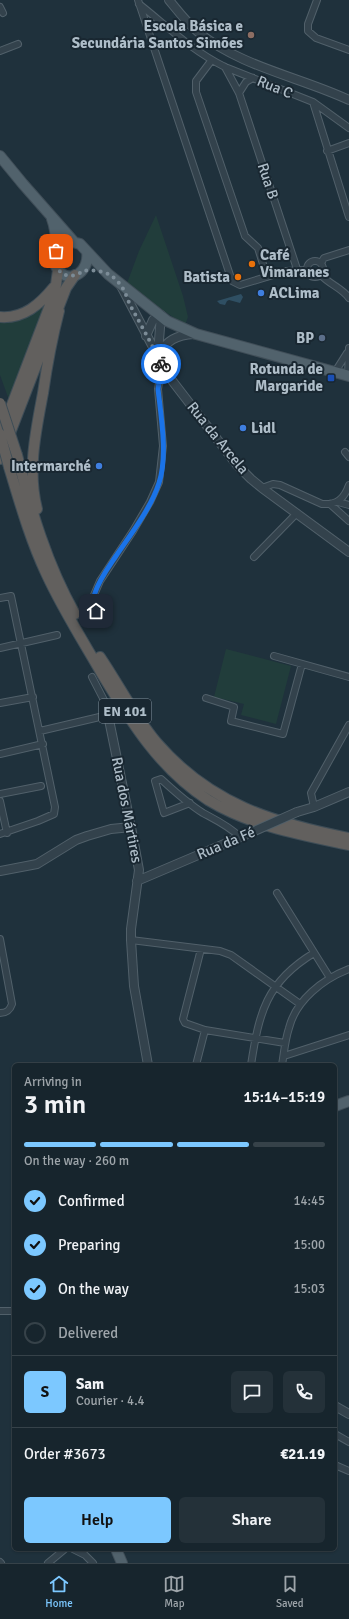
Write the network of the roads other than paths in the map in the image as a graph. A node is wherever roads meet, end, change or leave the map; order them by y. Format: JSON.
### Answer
{"nodes":[{"id":1,"x":169,"y":0,"type":"edge"},
{"id":2,"x":317,"y":0,"type":"edge"},
{"id":3,"x":138,"y":2,"type":"edge"},
{"id":4,"x":18,"y":44,"type":"dead end"},
{"id":5,"x":349,"y":50,"type":"edge"},
{"id":6,"x":0,"y":52,"type":"edge"},
{"id":7,"x":212,"y":60,"type":"junction"},
{"id":8,"x":225,"y":67,"type":"junction"},
{"id":9,"x":253,"y":78,"type":"junction"},
{"id":10,"x":239,"y":93,"type":"junction"},
{"id":11,"x":349,"y":100,"type":"edge"},
{"id":12,"x":313,"y":102,"type":"junction"},
{"id":13,"x":349,"y":128,"type":"edge"},
{"id":14,"x":349,"y":143,"type":"edge"},
{"id":15,"x":327,"y":151,"type":"junction"},
{"id":16,"x":1,"y":159,"type":"edge"},
{"id":17,"x":51,"y":215,"type":"junction"},
{"id":18,"x":349,"y":217,"type":"edge"},
{"id":19,"x":74,"y":242,"type":"junction"},
{"id":20,"x":349,"y":250,"type":"edge"},
{"id":21,"x":56,"y":251,"type":"junction"},
{"id":22,"x":87,"y":252,"type":"junction"},
{"id":23,"x":320,"y":263,"type":"junction"},
{"id":24,"x":297,"y":269,"type":"junction"},
{"id":25,"x":58,"y":270,"type":"junction"},
{"id":26,"x":307,"y":270,"type":"junction"},
{"id":27,"x":79,"y":273,"type":"junction"},
{"id":28,"x":108,"y":274,"type":"junction"},
{"id":29,"x":321,"y":275,"type":"junction"},
{"id":30,"x":267,"y":277,"type":"junction"},
{"id":31,"x":120,"y":284,"type":"junction"},
{"id":32,"x":56,"y":285,"type":"junction"},
{"id":33,"x":349,"y":298,"type":"edge"},
{"id":34,"x":58,"y":311,"type":"junction"},
{"id":35,"x":161,"y":315,"type":"junction"},
{"id":36,"x":0,"y":317,"type":"edge"},
{"id":37,"x":196,"y":334,"type":"junction"},
{"id":38,"x":146,"y":336,"type":"junction"},
{"id":39,"x":348,"y":349,"type":"edge"},
{"id":40,"x":158,"y":356,"type":"junction"},
{"id":41,"x":335,"y":372,"type":"junction"},
{"id":42,"x":167,"y":374,"type":"junction"},
{"id":43,"x":348,"y":376,"type":"edge"},
{"id":44,"x":0,"y":403,"type":"edge"},
{"id":45,"x":0,"y":435,"type":"edge"},
{"id":46,"x":0,"y":459,"type":"edge"},
{"id":47,"x":349,"y":485,"type":"edge"},
{"id":48,"x":262,"y":488,"type":"junction"},
{"id":49,"x":338,"y":502,"type":"junction"},
{"id":50,"x":330,"y":504,"type":"junction"},
{"id":51,"x":349,"y":505,"type":"edge"},
{"id":52,"x":297,"y":513,"type":"junction"},
{"id":53,"x":349,"y":521,"type":"edge"},
{"id":54,"x":40,"y":537,"type":"junction"},
{"id":55,"x":349,"y":552,"type":"edge"},
{"id":56,"x":254,"y":556,"type":"dead end"},
{"id":57,"x":0,"y":598,"type":"edge"},
{"id":58,"x":96,"y":611,"type":"dead end"},
{"id":59,"x":57,"y":635,"type":"dead end"},
{"id":60,"x":21,"y":644,"type":"junction"},
{"id":61,"x":0,"y":648,"type":"edge"},
{"id":62,"x":274,"y":656,"type":"dead end"},
{"id":63,"x":302,"y":664,"type":"junction"},
{"id":64,"x":92,"y":677,"type":"dead end"},
{"id":65,"x":349,"y":677,"type":"edge"},
{"id":66,"x":32,"y":697,"type":"junction"},
{"id":67,"x":206,"y":698,"type":"dead end"},
{"id":68,"x":0,"y":703,"type":"edge"},
{"id":69,"x":108,"y":715,"type":"junction"},
{"id":70,"x":349,"y":725,"type":"edge"},
{"id":71,"x":40,"y":730,"type":"junction"},
{"id":72,"x":43,"y":744,"type":"junction"},
{"id":73,"x":0,"y":754,"type":"edge"},
{"id":74,"x":40,"y":786,"type":"dead end"},
{"id":75,"x":349,"y":792,"type":"edge"},
{"id":76,"x":0,"y":794,"type":"edge"},
{"id":77,"x":0,"y":801,"type":"edge"},
{"id":78,"x":190,"y":803,"type":"junction"},
{"id":79,"x":314,"y":806,"type":"junction"},
{"id":80,"x":131,"y":827,"type":"junction"},
{"id":81,"x":7,"y":833,"type":"junction"},
{"id":82,"x":0,"y":834,"type":"edge"},
{"id":83,"x":240,"y":837,"type":"junction"},
{"id":84,"x":349,"y":838,"type":"edge"},
{"id":85,"x":349,"y":845,"type":"edge"},
{"id":86,"x":0,"y":871,"type":"edge"},
{"id":87,"x":137,"y":881,"type":"junction"},
{"id":88,"x":278,"y":893,"type":"dead end"},
{"id":89,"x":0,"y":939,"type":"edge"},
{"id":90,"x":131,"y":940,"type":"junction"},
{"id":91,"x":201,"y":949,"type":"junction"},
{"id":92,"x":314,"y":953,"type":"junction"},
{"id":93,"x":349,"y":969,"type":"edge"},
{"id":94,"x":330,"y":978,"type":"junction"},
{"id":95,"x":275,"y":986,"type":"junction"},
{"id":96,"x":300,"y":1004,"type":"junction"},
{"id":97,"x":0,"y":1013,"type":"edge"},
{"id":98,"x":205,"y":1030,"type":"junction"},
{"id":99,"x":349,"y":1035,"type":"edge"},
{"id":100,"x":255,"y":1038,"type":"junction"},
{"id":101,"x":285,"y":1043,"type":"junction"},
{"id":102,"x":284,"y":1056,"type":"junction"},
{"id":103,"x":148,"y":1063,"type":"edge"},
{"id":104,"x":197,"y":1063,"type":"edge"},
{"id":105,"x":251,"y":1063,"type":"edge"},
{"id":106,"x":282,"y":1063,"type":"edge"},
{"id":107,"x":349,"y":1100,"type":"edge"},
{"id":108,"x":337,"y":1105,"type":"edge"},
{"id":109,"x":0,"y":1311,"type":"edge"},
{"id":110,"x":12,"y":1311,"type":"edge"},
{"id":111,"x":337,"y":1407,"type":"edge"},
{"id":112,"x":349,"y":1414,"type":"edge"},
{"id":113,"x":337,"y":1435,"type":"edge"},
{"id":114,"x":349,"y":1442,"type":"edge"},
{"id":115,"x":337,"y":1466,"type":"edge"},
{"id":116,"x":349,"y":1471,"type":"edge"},
{"id":117,"x":63,"y":1551,"type":"edge"},
{"id":118,"x":77,"y":1551,"type":"edge"},
{"id":119,"x":117,"y":1551,"type":"edge"},
{"id":120,"x":48,"y":1563,"type":"edge"},
{"id":121,"x":93,"y":1563,"type":"edge"},
{"id":122,"x":122,"y":1563,"type":"edge"}],
"edges":[{"from":1,"to":11,"type":"street"},
{"from":2,"to":5,"type":"street"},
{"from":3,"to":7,"type":"street","name":"Rua C"},
{"from":3,"to":30,"type":"street"},
{"from":4,"to":6,"type":"street"},
{"from":7,"to":8,"type":"street","name":"Rua C"},
{"from":7,"to":30,"type":"street"},
{"from":8,"to":9,"type":"street","name":"Rua C"},
{"from":8,"to":10,"type":"street","name":"Rua B"},
{"from":9,"to":10,"type":"street"},
{"from":9,"to":12,"type":"street","name":"Rua C"},
{"from":10,"to":24,"type":"street","name":"Rua B"},
{"from":12,"to":13,"type":"street"},
{"from":12,"to":15,"type":"street","name":"Rua C"},
{"from":14,"to":15,"type":"street"},
{"from":15,"to":18,"type":"street","name":"Rua C"},
{"from":16,"to":17,"type":"main road"},
{"from":17,"to":19,"type":"main road"},
{"from":17,"to":21,"type":"main road"},
{"from":19,"to":21,"type":"main road"},
{"from":19,"to":22,"type":"main road"},
{"from":20,"to":23,"type":"street"},
{"from":21,"to":25,"type":"main road"},
{"from":22,"to":27,"type":"main road"},
{"from":22,"to":28,"type":"main road"},
{"from":23,"to":26,"type":"street"},
{"from":23,"to":29,"type":"street"},
{"from":24,"to":26,"type":"street"},
{"from":24,"to":30,"type":"street"},
{"from":25,"to":27,"type":"main road"},
{"from":25,"to":32,"type":"highway"},
{"from":26,"to":29,"type":"street"},
{"from":27,"to":28,"type":"main road"},
{"from":27,"to":34,"type":"highway"},
{"from":28,"to":31,"type":"main road"},
{"from":29,"to":33,"type":"street"},
{"from":31,"to":35,"type":"main road"},
{"from":31,"to":38,"type":"street","name":"Rua da Arcela"},
{"from":32,"to":36,"type":"highway"},
{"from":32,"to":45,"type":"highway"},
{"from":34,"to":46,"type":"highway"},
{"from":34,"to":54,"type":"highway"},
{"from":35,"to":37,"type":"main road"},
{"from":35,"to":38,"type":"street"},
{"from":35,"to":40,"type":"street"},
{"from":37,"to":40,"type":"street"},
{"from":37,"to":41,"type":"main road"},
{"from":38,"to":40,"type":"street","name":"Rua da Arcela"},
{"from":39,"to":41,"type":"street"},
{"from":39,"to":43,"type":"street"},
{"from":40,"to":42,"type":"street","name":"Rua da Arcela"},
{"from":41,"to":43,"type":"main road"},
{"from":42,"to":48,"type":"street","name":"Rua da Arcela"},
{"from":42,"to":58,"type":"street"},
{"from":44,"to":54,"type":"highway","number":"EN 101","bridge":true},
{"from":45,"to":85,"type":"highway","number":"EN 101","bridge":true},
{"from":47,"to":49,"type":"street"},
{"from":48,"to":50,"type":"street"},
{"from":48,"to":52,"type":"street","name":"Rua da Arcela"},
{"from":49,"to":50,"type":"street"},
{"from":49,"to":51,"type":"street"},
{"from":50,"to":53,"type":"street"},
{"from":52,"to":55,"type":"street","name":"Rua da Arcela"},
{"from":52,"to":56,"type":"street"},
{"from":54,"to":84,"type":"highway","number":"EN 101"},
{"from":57,"to":60,"type":"street"},
{"from":59,"to":60,"type":"street"},
{"from":60,"to":61,"type":"street"},
{"from":60,"to":66,"type":"street"},
{"from":62,"to":63,"type":"street"},
{"from":63,"to":65,"type":"street"},
{"from":63,"to":67,"type":"street"},
{"from":64,"to":69,"type":"street","name":"Rua dos Mártires"},
{"from":66,"to":68,"type":"street"},
{"from":66,"to":71,"type":"street"},
{"from":69,"to":71,"type":"street"},
{"from":69,"to":80,"type":"street","name":"Rua dos Mártires"},
{"from":70,"to":79,"type":"street"},
{"from":71,"to":72,"type":"street"},
{"from":72,"to":73,"type":"street"},
{"from":72,"to":81,"type":"street"},
{"from":74,"to":76,"type":"street"},
{"from":75,"to":79,"type":"street","name":"Rua da Fé"},
{"from":77,"to":81,"type":"street"},
{"from":78,"to":78,"type":"street"},
{"from":78,"to":83,"type":"street"},
{"from":79,"to":83,"type":"street","name":"Rua da Fé","bridge":true},
{"from":80,"to":86,"type":"street"},
{"from":80,"to":87,"type":"street","name":"Rua dos Mártires"},
{"from":81,"to":82,"type":"street"},
{"from":83,"to":87,"type":"street","name":"Rua da Fé"},
{"from":87,"to":90,"type":"street","name":"Rua dos Mártires"},
{"from":88,"to":92,"type":"street"},
{"from":89,"to":97,"type":"street"},
{"from":90,"to":91,"type":"street"},
{"from":90,"to":103,"type":"street","name":"Rua dos Mártires"},
{"from":91,"to":95,"type":"street"},
{"from":91,"to":98,"type":"street"},
{"from":92,"to":94,"type":"street"},
{"from":92,"to":95,"type":"street"},
{"from":93,"to":94,"type":"street"},
{"from":94,"to":96,"type":"street"},
{"from":95,"to":96,"type":"street"},
{"from":95,"to":100,"type":"street"},
{"from":96,"to":101,"type":"street"},
{"from":98,"to":100,"type":"street"},
{"from":98,"to":104,"type":"street"},
{"from":99,"to":102,"type":"street"},
{"from":100,"to":101,"type":"street"},
{"from":100,"to":105,"type":"street"},
{"from":101,"to":102,"type":"street"},
{"from":102,"to":106,"type":"street"},
{"from":107,"to":108,"type":"main road"},
{"from":109,"to":110,"type":"street"},
{"from":111,"to":112,"type":"street"},
{"from":113,"to":114,"type":"street"},
{"from":115,"to":116,"type":"street"},
{"from":117,"to":120,"type":"street"},
{"from":118,"to":121,"type":"street"},
{"from":119,"to":122,"type":"main road"}]}
